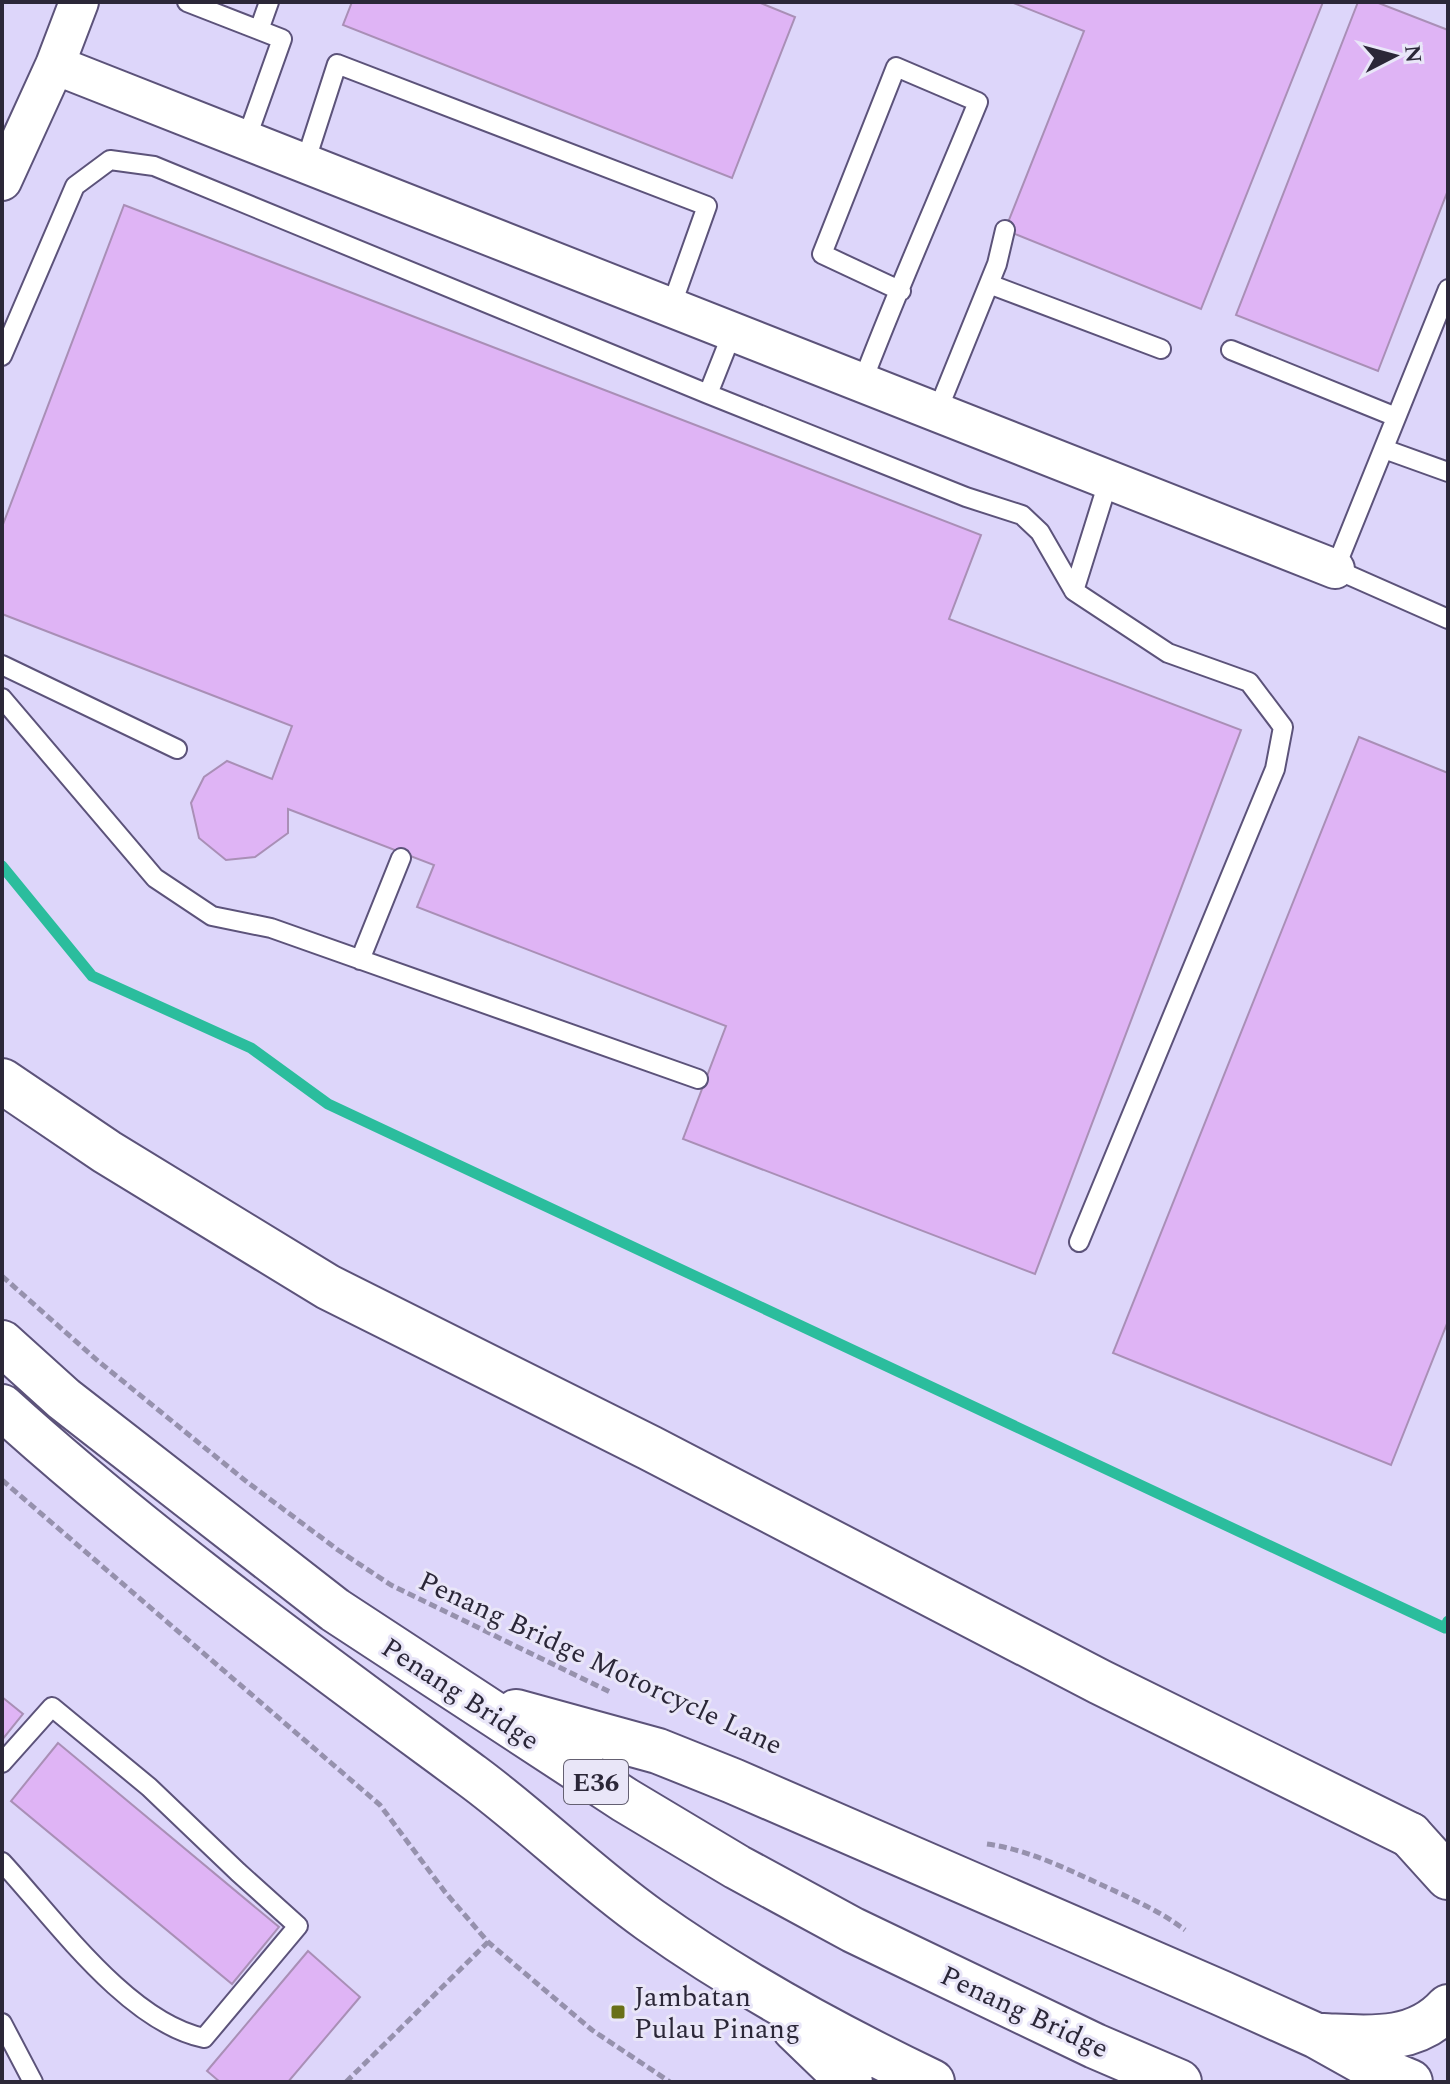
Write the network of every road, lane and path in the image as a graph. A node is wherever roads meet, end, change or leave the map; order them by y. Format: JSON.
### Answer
{"nodes":[{"id":1,"x":79,"y":2,"type":"edge"},
{"id":2,"x":187,"y":2,"type":"edge"},
{"id":3,"x":269,"y":2,"type":"edge"},
{"id":4,"x":259,"y":30,"type":"junction"},
{"id":5,"x":55,"y":65,"type":"junction"},
{"id":6,"x":246,"y":140,"type":"junction"},
{"id":7,"x":305,"y":163,"type":"junction"},
{"id":8,"x":2,"y":181,"type":"edge"},
{"id":9,"x":1005,"y":230,"type":"dead end"},
{"id":10,"x":989,"y":284,"type":"junction"},
{"id":11,"x":1448,"y":289,"type":"edge"},
{"id":12,"x":901,"y":291,"type":"junction"},
{"id":13,"x":671,"y":307,"type":"junction"},
{"id":14,"x":733,"y":331,"type":"junction"},
{"id":15,"x":1161,"y":349,"type":"dead end"},
{"id":16,"x":1231,"y":350,"type":"dead end"},
{"id":17,"x":2,"y":356,"type":"edge"},
{"id":18,"x":862,"y":383,"type":"junction"},
{"id":19,"x":708,"y":394,"type":"junction"},
{"id":20,"x":937,"y":412,"type":"junction"},
{"id":21,"x":1396,"y":417,"type":"junction"},
{"id":22,"x":1384,"y":449,"type":"junction"},
{"id":23,"x":1448,"y":472,"type":"edge"},
{"id":24,"x":1109,"y":479,"type":"junction"},
{"id":25,"x":1335,"y":569,"type":"junction"},
{"id":26,"x":1074,"y":591,"type":"junction"},
{"id":27,"x":1448,"y":619,"type":"edge"},
{"id":28,"x":2,"y":665,"type":"edge"},
{"id":29,"x":2,"y":698,"type":"edge"},
{"id":30,"x":177,"y":749,"type":"dead end"},
{"id":31,"x":401,"y":858,"type":"dead end"},
{"id":32,"x":360,"y":960,"type":"junction"},
{"id":33,"x":698,"y":1079,"type":"dead end"},
{"id":34,"x":2,"y":1081,"type":"edge"},
{"id":35,"x":1079,"y":1242,"type":"dead end"},
{"id":36,"x":2,"y":1276,"type":"edge"},
{"id":37,"x":2,"y":1343,"type":"edge"},
{"id":38,"x":17,"y":1421,"type":"edge"},
{"id":39,"x":2,"y":1480,"type":"edge"},
{"id":40,"x":614,"y":1694,"type":"dead end"},
{"id":41,"x":472,"y":1699,"type":"junction"},
{"id":42,"x":2,"y":1763,"type":"edge"},
{"id":43,"x":978,"y":1842,"type":"dead end"},
{"id":44,"x":1429,"y":1842,"type":"edge"},
{"id":45,"x":2,"y":1862,"type":"edge"},
{"id":46,"x":1448,"y":1877,"type":"edge"},
{"id":47,"x":488,"y":1942,"type":"junction"},
{"id":48,"x":1221,"y":1993,"type":"junction"},
{"id":49,"x":1448,"y":2007,"type":"edge"},
{"id":50,"x":2,"y":2023,"type":"edge"},
{"id":51,"x":1317,"y":2036,"type":"junction"},
{"id":52,"x":856,"y":2065,"type":"edge"},
{"id":53,"x":33,"y":2082,"type":"edge"},
{"id":54,"x":346,"y":2082,"type":"edge"},
{"id":55,"x":670,"y":2082,"type":"edge"},
{"id":56,"x":896,"y":2082,"type":"edge"},
{"id":57,"x":932,"y":2082,"type":"edge"},
{"id":58,"x":1179,"y":2082,"type":"edge"},
{"id":59,"x":1410,"y":2082,"type":"edge"}],
"edges":[{"from":1,"to":5,"type":"street"},
{"from":2,"to":4,"type":"lane"},
{"from":3,"to":4,"type":"lane"},
{"from":4,"to":6,"type":"lane"},
{"from":5,"to":6,"type":"street"},
{"from":5,"to":8,"type":"street"},
{"from":6,"to":7,"type":"street"},
{"from":7,"to":13,"type":"street"},
{"from":7,"to":13,"type":"lane"},
{"from":9,"to":10,"type":"lane"},
{"from":10,"to":15,"type":"lane"},
{"from":10,"to":20,"type":"lane"},
{"from":11,"to":21,"type":"lane"},
{"from":12,"to":12,"type":"lane"},
{"from":12,"to":18,"type":"lane"},
{"from":13,"to":14,"type":"street"},
{"from":14,"to":18,"type":"street"},
{"from":14,"to":19,"type":"lane"},
{"from":16,"to":21,"type":"lane"},
{"from":17,"to":19,"type":"lane"},
{"from":18,"to":20,"type":"street"},
{"from":19,"to":26,"type":"lane"},
{"from":20,"to":24,"type":"street"},
{"from":21,"to":22,"type":"lane"},
{"from":22,"to":23,"type":"lane"},
{"from":22,"to":25,"type":"lane"},
{"from":24,"to":25,"type":"street"},
{"from":24,"to":26,"type":"lane"},
{"from":25,"to":27,"type":"lane"},
{"from":26,"to":35,"type":"lane"},
{"from":28,"to":30,"type":"lane"},
{"from":29,"to":32,"type":"lane"},
{"from":31,"to":32,"type":"lane"},
{"from":32,"to":33,"type":"lane"},
{"from":34,"to":44,"type":"main road"},
{"from":36,"to":40,"type":"path","name":"Penang Bridge Motorcycle Lane"},
{"from":37,"to":41,"type":"main road","name":"Penang Bridge","number":"E36"},
{"from":38,"to":52,"type":"main road","name":"Penang Bridge","number":"E36"},
{"from":39,"to":47,"type":"path"},
{"from":41,"to":48,"type":"main road"},
{"from":41,"to":58,"type":"main road","name":"Penang Bridge","number":"E36"},
{"from":42,"to":45,"type":"lane"},
{"from":43,"to":48,"type":"path"},
{"from":44,"to":46,"type":"main road"},
{"from":47,"to":54,"type":"path"},
{"from":47,"to":55,"type":"path"},
{"from":48,"to":51,"type":"main road"},
{"from":49,"to":51,"type":"main road"},
{"from":50,"to":53,"type":"lane"},
{"from":51,"to":59,"type":"main road"},
{"from":52,"to":56,"type":"main road"},
{"from":52,"to":57,"type":"main road","name":"Penang Bridge","number":"E36"}]}
